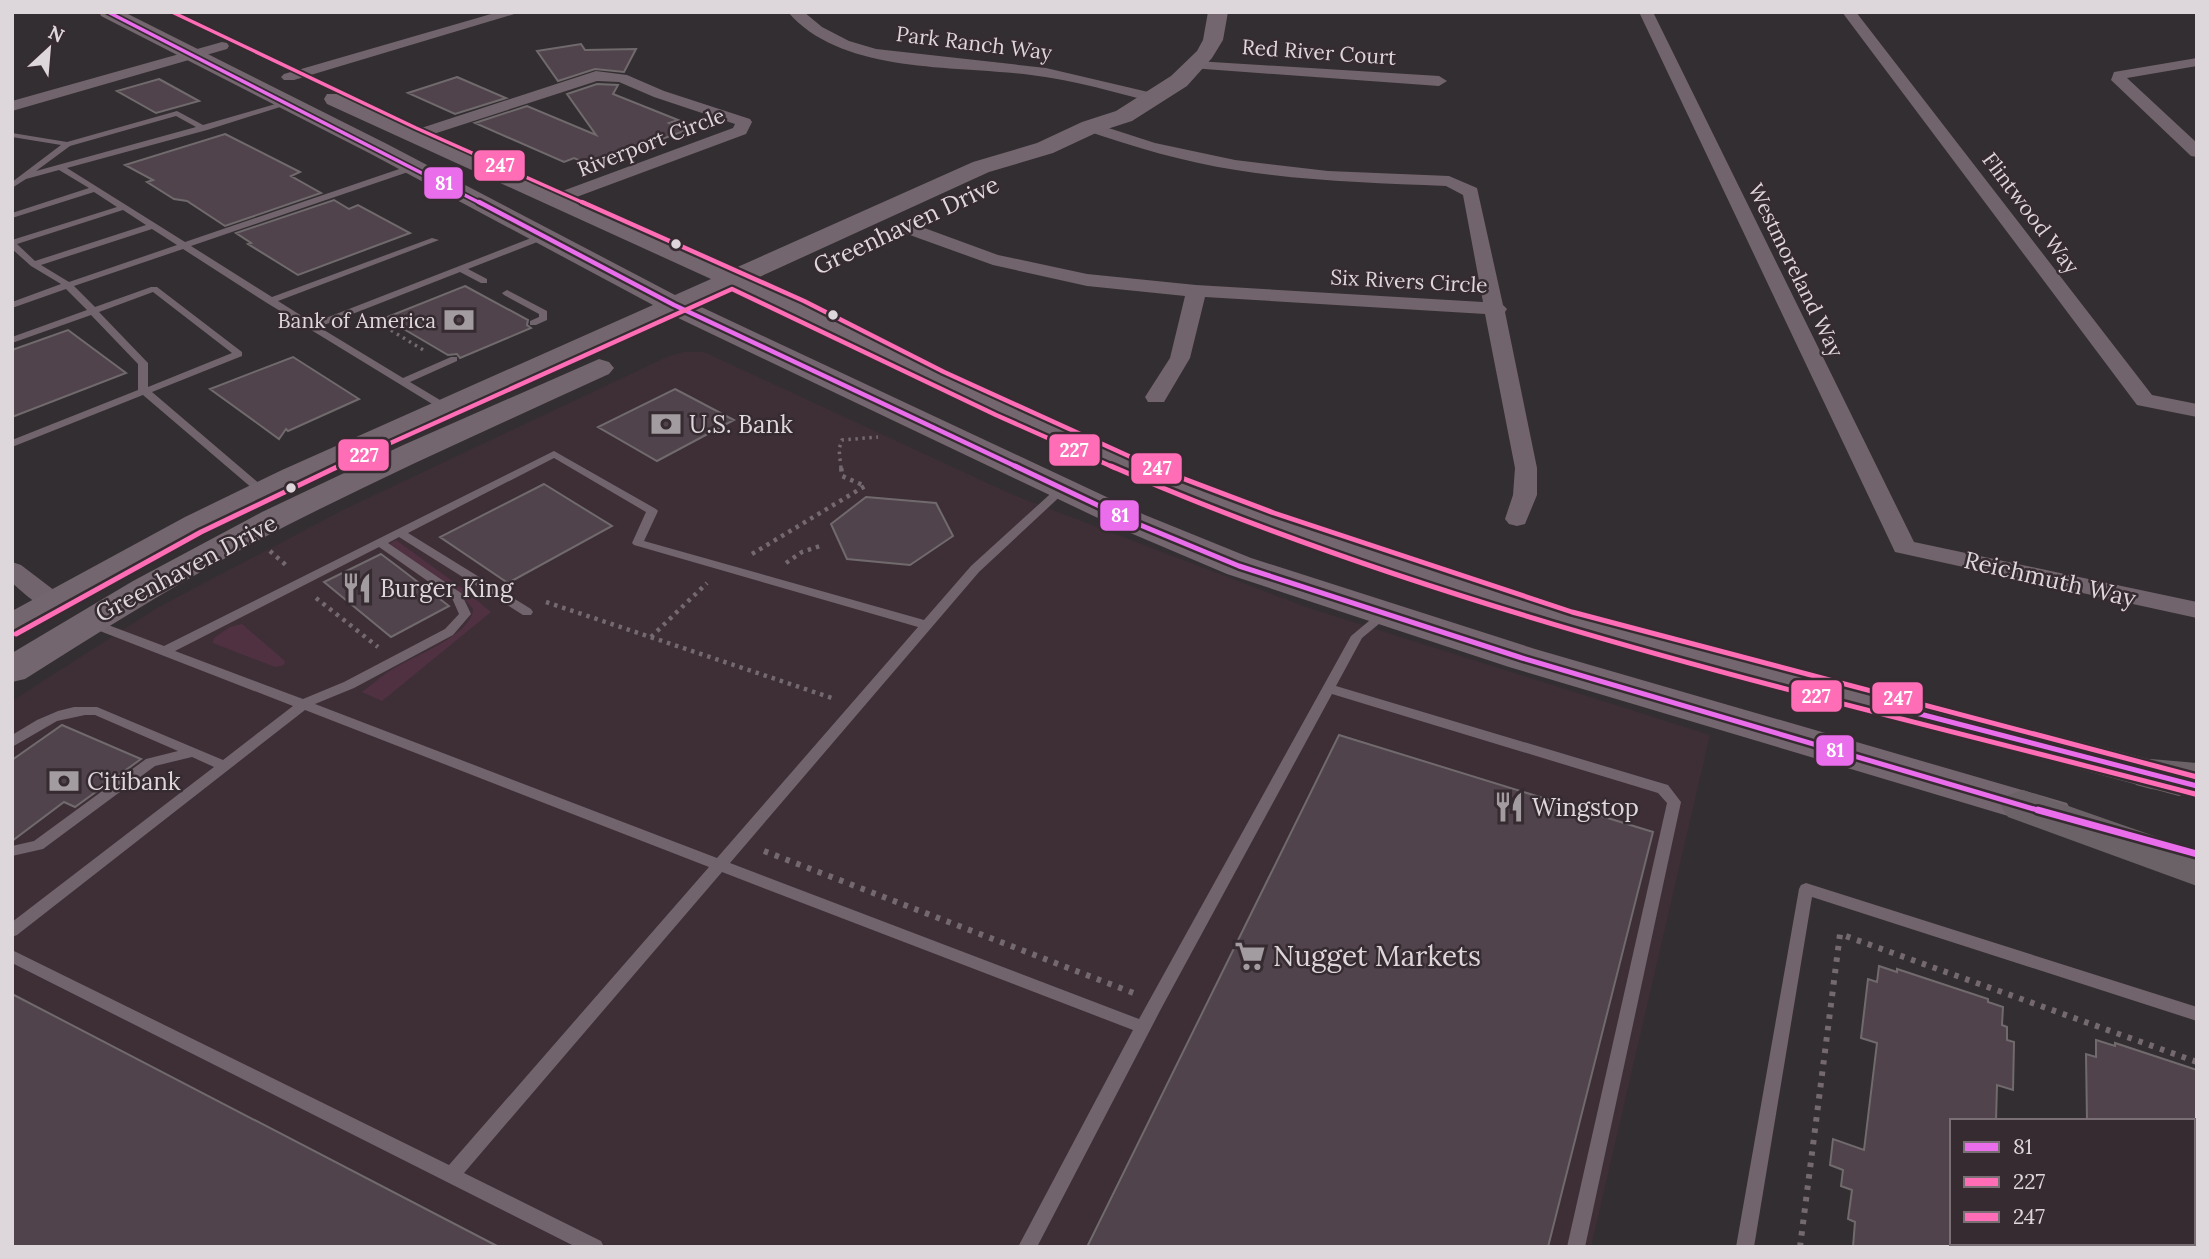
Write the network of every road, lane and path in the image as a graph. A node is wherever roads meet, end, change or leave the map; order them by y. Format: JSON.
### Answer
{"nodes":[{"id":1,"x":108,"y":12,"type":"edge"},
{"id":2,"x":151,"y":12,"type":"edge"},
{"id":3,"x":514,"y":12,"type":"edge"},
{"id":4,"x":795,"y":12,"type":"edge"},
{"id":5,"x":1218,"y":12,"type":"edge"},
{"id":6,"x":1646,"y":12,"type":"edge"},
{"id":7,"x":1849,"y":12,"type":"edge"},
{"id":8,"x":222,"y":46,"type":"junction"},
{"id":9,"x":192,"y":54,"type":"junction"},
{"id":10,"x":2197,"y":62,"type":"edge"},
{"id":11,"x":1196,"y":65,"type":"junction"},
{"id":12,"x":289,"y":77,"type":"junction"},
{"id":13,"x":1439,"y":81,"type":"dead end"},
{"id":14,"x":1156,"y":98,"type":"junction"},
{"id":15,"x":289,"y":103,"type":"junction"},
{"id":16,"x":12,"y":106,"type":"edge"},
{"id":17,"x":1090,"y":127,"type":"junction"},
{"id":18,"x":204,"y":128,"type":"junction"},
{"id":19,"x":12,"y":135,"type":"edge"},
{"id":20,"x":412,"y":136,"type":"junction"},
{"id":21,"x":67,"y":144,"type":"junction"},
{"id":22,"x":1045,"y":148,"type":"junction"},
{"id":23,"x":2197,"y":152,"type":"edge"},
{"id":24,"x":414,"y":167,"type":"junction"},
{"id":25,"x":62,"y":168,"type":"junction"},
{"id":26,"x":25,"y":177,"type":"junction"},
{"id":27,"x":12,"y":186,"type":"edge"},
{"id":28,"x":94,"y":189,"type":"junction"},
{"id":29,"x":555,"y":200,"type":"junction"},
{"id":30,"x":124,"y":207,"type":"junction"},
{"id":31,"x":12,"y":216,"type":"edge"},
{"id":32,"x":152,"y":226,"type":"junction"},
{"id":33,"x":902,"y":226,"type":"junction"},
{"id":34,"x":542,"y":237,"type":"junction"},
{"id":35,"x":436,"y":240,"type":"dead end"},
{"id":36,"x":12,"y":244,"type":"edge"},
{"id":37,"x":182,"y":245,"type":"junction"},
{"id":38,"x":34,"y":264,"type":"junction"},
{"id":39,"x":461,"y":269,"type":"junction"},
{"id":40,"x":484,"y":281,"type":"dead end"},
{"id":41,"x":68,"y":285,"type":"junction"},
{"id":42,"x":747,"y":285,"type":"junction"},
{"id":43,"x":1196,"y":291,"type":"junction"},
{"id":44,"x":507,"y":293,"type":"dead end"},
{"id":45,"x":270,"y":301,"type":"junction"},
{"id":46,"x":12,"y":305,"type":"edge"},
{"id":47,"x":1497,"y":309,"type":"junction"},
{"id":48,"x":93,"y":311,"type":"junction"},
{"id":49,"x":689,"y":312,"type":"junction"},
{"id":50,"x":374,"y":320,"type":"dead end"},
{"id":51,"x":533,"y":323,"type":"dead end"},
{"id":52,"x":312,"y":327,"type":"junction"},
{"id":53,"x":12,"y":341,"type":"edge"},
{"id":54,"x":454,"y":359,"type":"dead end"},
{"id":55,"x":443,"y":364,"type":"junction"},
{"id":56,"x":402,"y":382,"type":"junction"},
{"id":57,"x":143,"y":390,"type":"junction"},
{"id":58,"x":1156,"y":397,"type":"dead end"},
{"id":59,"x":446,"y":408,"type":"junction"},
{"id":60,"x":2197,"y":411,"type":"edge"},
{"id":61,"x":878,"y":437,"type":"dead end"},
{"id":62,"x":12,"y":444,"type":"edge"},
{"id":63,"x":324,"y":463,"type":"junction"},
{"id":64,"x":1063,"y":488,"type":"junction"},
{"id":65,"x":263,"y":492,"type":"junction"},
{"id":66,"x":1517,"y":519,"type":"dead end"},
{"id":67,"x":399,"y":532,"type":"junction"},
{"id":68,"x":379,"y":542,"type":"junction"},
{"id":69,"x":823,"y":545,"type":"dead end"},
{"id":70,"x":263,"y":546,"type":"dead end"},
{"id":71,"x":1904,"y":547,"type":"joint"},
{"id":72,"x":786,"y":563,"type":"dead end"},
{"id":73,"x":727,"y":568,"type":"junction"},
{"id":74,"x":12,"y":570,"type":"edge"},
{"id":75,"x":299,"y":583,"type":"junction"},
{"id":76,"x":536,"y":599,"type":"dead end"},
{"id":77,"x":54,"y":603,"type":"junction"},
{"id":78,"x":2197,"y":610,"type":"edge"},
{"id":79,"x":527,"y":612,"type":"dead end"},
{"id":80,"x":1385,"y":614,"type":"junction"},
{"id":81,"x":87,"y":622,"type":"junction"},
{"id":82,"x":926,"y":625,"type":"junction"},
{"id":83,"x":12,"y":626,"type":"edge"},
{"id":84,"x":651,"y":638,"type":"junction"},
{"id":85,"x":12,"y":648,"type":"edge"},
{"id":86,"x":165,"y":650,"type":"junction"},
{"id":87,"x":385,"y":653,"type":"dead end"},
{"id":88,"x":12,"y":670,"type":"edge"},
{"id":89,"x":1328,"y":688,"type":"junction"},
{"id":90,"x":832,"y":698,"type":"dead end"},
{"id":91,"x":304,"y":704,"type":"junction"},
{"id":92,"x":12,"y":742,"type":"edge"},
{"id":93,"x":193,"y":752,"type":"junction"},
{"id":94,"x":225,"y":766,"type":"junction"},
{"id":95,"x":2151,"y":774,"type":"junction"},
{"id":96,"x":2197,"y":779,"type":"edge"},
{"id":97,"x":2197,"y":786,"type":"edge"},
{"id":98,"x":2023,"y":806,"type":"junction"},
{"id":99,"x":772,"y":842,"type":"dead end"},
{"id":100,"x":12,"y":851,"type":"edge"},
{"id":101,"x":2197,"y":854,"type":"edge"},
{"id":102,"x":719,"y":864,"type":"junction"},
{"id":103,"x":2197,"y":869,"type":"edge"},
{"id":104,"x":12,"y":931,"type":"edge"},
{"id":105,"x":12,"y":957,"type":"edge"},
{"id":106,"x":1156,"y":1002,"type":"junction"},
{"id":107,"x":2197,"y":1014,"type":"edge"},
{"id":108,"x":1142,"y":1027,"type":"junction"},
{"id":109,"x":2197,"y":1062,"type":"edge"},
{"id":110,"x":452,"y":1174,"type":"junction"},
{"id":111,"x":595,"y":1247,"type":"edge"},
{"id":112,"x":1027,"y":1247,"type":"edge"},
{"id":113,"x":1576,"y":1247,"type":"edge"},
{"id":114,"x":1745,"y":1247,"type":"edge"},
{"id":115,"x":1800,"y":1247,"type":"edge"}],
"edges":[{"from":1,"to":9,"type":"main road"},
{"from":2,"to":8,"type":"main road"},
{"from":3,"to":12,"type":"street"},
{"from":4,"to":14,"type":"street","name":"Park Ranch Way"},
{"from":5,"to":11,"type":"main road","name":"Greenhaven Drive"},
{"from":6,"to":71,"type":"street","name":"Westmoreland Way"},
{"from":7,"to":60,"type":"street","name":"Flintwood Way"},
{"from":8,"to":9,"type":"street"},
{"from":8,"to":12,"type":"main road"},
{"from":9,"to":15,"type":"main road"},
{"from":9,"to":16,"type":"street"},
{"from":10,"to":23,"type":"street"},
{"from":11,"to":13,"type":"street","name":"Red River Court"},
{"from":11,"to":14,"type":"main road","name":"Greenhaven Drive"},
{"from":12,"to":20,"type":"main road"},
{"from":14,"to":17,"type":"main road","name":"Greenhaven Drive"},
{"from":15,"to":18,"type":"lane"},
{"from":15,"to":24,"type":"main road"},
{"from":17,"to":22,"type":"main road","name":"Greenhaven Drive"},
{"from":17,"to":47,"type":"street","name":"Six Rivers Circle"},
{"from":18,"to":21,"type":"lane"},
{"from":18,"to":25,"type":"lane"},
{"from":19,"to":21,"type":"lane"},
{"from":20,"to":29,"type":"main road"},
{"from":20,"to":29,"type":"street","name":"Riverport Circle"},
{"from":21,"to":26,"type":"lane"},
{"from":22,"to":33,"type":"main road","name":"Greenhaven Drive"},
{"from":22,"to":42,"type":"main road","name":"Greenhaven Drive"},
{"from":24,"to":34,"type":"main road"},
{"from":24,"to":37,"type":"lane"},
{"from":25,"to":26,"type":"lane"},
{"from":25,"to":28,"type":"lane"},
{"from":26,"to":27,"type":"lane"},
{"from":28,"to":30,"type":"lane"},
{"from":28,"to":31,"type":"lane"},
{"from":29,"to":42,"type":"main road"},
{"from":30,"to":32,"type":"lane"},
{"from":30,"to":36,"type":"lane"},
{"from":32,"to":37,"type":"lane"},
{"from":32,"to":38,"type":"lane"},
{"from":33,"to":42,"type":"main road","name":"Greenhaven Drive"},
{"from":33,"to":43,"type":"street","name":"Six Rivers Circle"},
{"from":34,"to":39,"type":"lane"},
{"from":34,"to":49,"type":"main road"},
{"from":35,"to":45,"type":"lane"},
{"from":36,"to":38,"type":"lane"},
{"from":37,"to":41,"type":"lane"},
{"from":37,"to":45,"type":"lane"},
{"from":38,"to":41,"type":"lane"},
{"from":39,"to":40,"type":"lane"},
{"from":39,"to":52,"type":"lane"},
{"from":41,"to":46,"type":"lane"},
{"from":41,"to":48,"type":"lane"},
{"from":42,"to":49,"type":"main road","name":"Greenhaven Drive"},
{"from":42,"to":95,"type":"main road"},
{"from":43,"to":47,"type":"street","name":"Six Rivers Circle"},
{"from":43,"to":58,"type":"street"},
{"from":44,"to":51,"type":"lane"},
{"from":45,"to":52,"type":"lane"},
{"from":47,"to":66,"type":"street"},
{"from":48,"to":53,"type":"lane"},
{"from":48,"to":57,"type":"lane"},
{"from":48,"to":57,"type":"lane"},
{"from":49,"to":59,"type":"main road","name":"Greenhaven Drive"},
{"from":49,"to":64,"type":"main road"},
{"from":49,"to":81,"type":"main road","name":"Greenhaven Drive"},
{"from":50,"to":55,"type":"path"},
{"from":52,"to":56,"type":"lane"},
{"from":54,"to":55,"type":"lane"},
{"from":55,"to":56,"type":"lane"},
{"from":56,"to":59,"type":"lane"},
{"from":57,"to":62,"type":"lane"},
{"from":57,"to":65,"type":"lane"},
{"from":59,"to":63,"type":"main road","name":"Greenhaven Drive"},
{"from":61,"to":73,"type":"path"},
{"from":63,"to":65,"type":"main road","name":"Greenhaven Drive"},
{"from":63,"to":81,"type":"main road"},
{"from":64,"to":80,"type":"main road"},
{"from":64,"to":82,"type":"lane"},
{"from":65,"to":77,"type":"main road","name":"Greenhaven Drive"},
{"from":67,"to":68,"type":"lane"},
{"from":67,"to":73,"type":"lane"},
{"from":67,"to":79,"type":"lane"},
{"from":68,"to":75,"type":"lane"},
{"from":68,"to":91,"type":"lane"},
{"from":69,"to":72,"type":"path"},
{"from":70,"to":75,"type":"path"},
{"from":71,"to":78,"type":"street","name":"Reichmuth Way"},
{"from":73,"to":82,"type":"lane"},
{"from":73,"to":84,"type":"path"},
{"from":74,"to":77,"type":"street"},
{"from":75,"to":86,"type":"lane"},
{"from":75,"to":87,"type":"path"},
{"from":76,"to":84,"type":"path"},
{"from":77,"to":83,"type":"main road","name":"Greenhaven Drive"},
{"from":77,"to":85,"type":"main road"},
{"from":80,"to":89,"type":"lane"},
{"from":80,"to":98,"type":"main road"},
{"from":81,"to":86,"type":"lane"},
{"from":81,"to":88,"type":"main road","name":"Greenhaven Drive"},
{"from":82,"to":102,"type":"lane"},
{"from":84,"to":90,"type":"path"},
{"from":86,"to":91,"type":"lane"},
{"from":89,"to":106,"type":"lane"},
{"from":89,"to":113,"type":"lane"},
{"from":91,"to":94,"type":"lane"},
{"from":91,"to":102,"type":"lane"},
{"from":92,"to":93,"type":"lane"},
{"from":93,"to":94,"type":"lane"},
{"from":93,"to":100,"type":"lane"},
{"from":94,"to":104,"type":"lane"},
{"from":95,"to":96,"type":"highway"},
{"from":95,"to":97,"type":"main road"},
{"from":98,"to":101,"type":"main road"},
{"from":98,"to":103,"type":"highway"},
{"from":99,"to":106,"type":"path"},
{"from":102,"to":108,"type":"lane"},
{"from":102,"to":110,"type":"lane"},
{"from":105,"to":110,"type":"lane"},
{"from":106,"to":108,"type":"lane"},
{"from":107,"to":114,"type":"lane"},
{"from":108,"to":112,"type":"lane"},
{"from":109,"to":115,"type":"path"},
{"from":110,"to":111,"type":"lane"}]}
